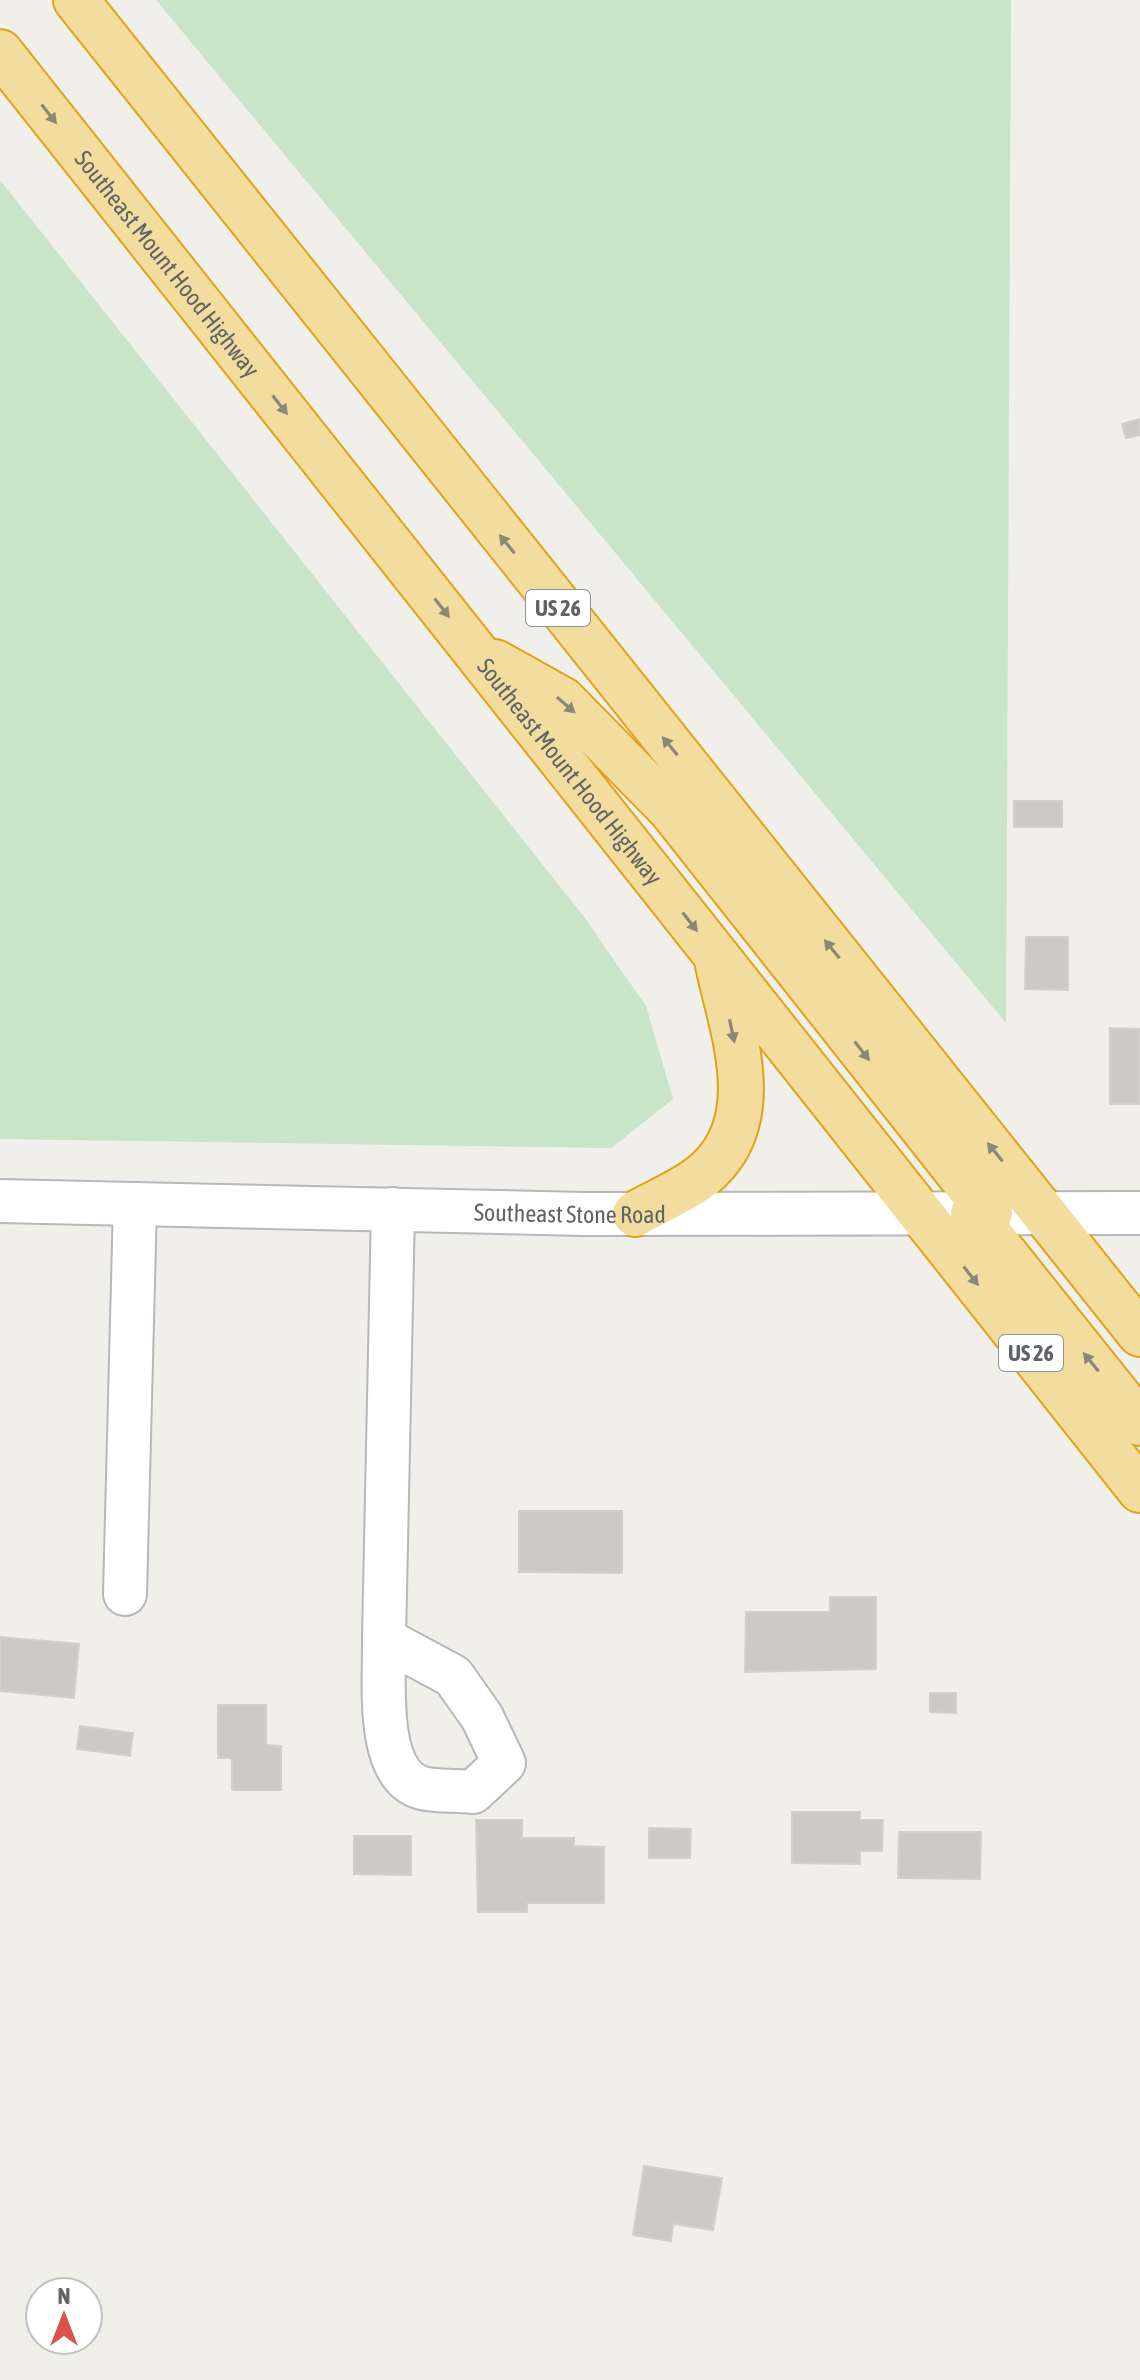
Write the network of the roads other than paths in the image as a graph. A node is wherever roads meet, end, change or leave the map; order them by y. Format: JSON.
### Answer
{"nodes":[{"id":1,"x":76,"y":0,"type":"edge"},
{"id":2,"x":0,"y":52,"type":"edge"},
{"id":3,"x":476,"y":651,"type":"junction"},
{"id":4,"x":716,"y":955,"type":"junction"},
{"id":5,"x":0,"y":1201,"type":"edge"},
{"id":6,"x":135,"y":1204,"type":"junction"},
{"id":7,"x":393,"y":1209,"type":"junction"},
{"id":8,"x":1044,"y":1213,"type":"junction"},
{"id":9,"x":1140,"y":1213,"type":"edge"},
{"id":10,"x":635,"y":1214,"type":"junction"},
{"id":11,"x":982,"y":1214,"type":"junction"},
{"id":12,"x":923,"y":1215,"type":"junction"},
{"id":13,"x":1140,"y":1334,"type":"edge"},
{"id":14,"x":1140,"y":1423,"type":"edge"},
{"id":15,"x":1140,"y":1490,"type":"edge"},
{"id":16,"x":125,"y":1594,"type":"dead end"},
{"id":17,"x":384,"y":1639,"type":"dead end"}],
"edges":[{"from":8,"to":1,"type":"highway","number":"US 26","one_way":true},
{"from":2,"to":3,"type":"highway","name":"Southeast Mount Hood Highway","number":"US 26","one_way":true},
{"from":3,"to":4,"type":"highway","name":"Southeast Mount Hood Highway","number":"US 26","one_way":true},
{"from":3,"to":11,"type":"highway","one_way":true},
{"from":4,"to":10,"type":"highway","one_way":true},
{"from":4,"to":12,"type":"highway","name":"Southeast Mount Hood Highway","number":"US 26"},
{"from":5,"to":6,"type":"street","name":"Southeast Stone Road"},
{"from":6,"to":7,"type":"street","name":"Southeast Stone Road"},
{"from":6,"to":16,"type":"street"},
{"from":7,"to":10,"type":"street","name":"Southeast Stone Road"},
{"from":7,"to":17,"type":"street"},
{"from":8,"to":9,"type":"street","name":"Southeast Stone Road"},
{"from":8,"to":11,"type":"street","name":"Southeast Stone Road"},
{"from":8,"to":13,"type":"highway","number":"US 26"},
{"from":10,"to":12,"type":"street","name":"Southeast Stone Road"},
{"from":11,"to":12,"type":"street","name":"Southeast Stone Road"},
{"from":14,"to":11,"type":"highway","one_way":true},
{"from":12,"to":15,"type":"highway","name":"Southeast Mount Hood Highway","number":"US 26","one_way":true}]}
